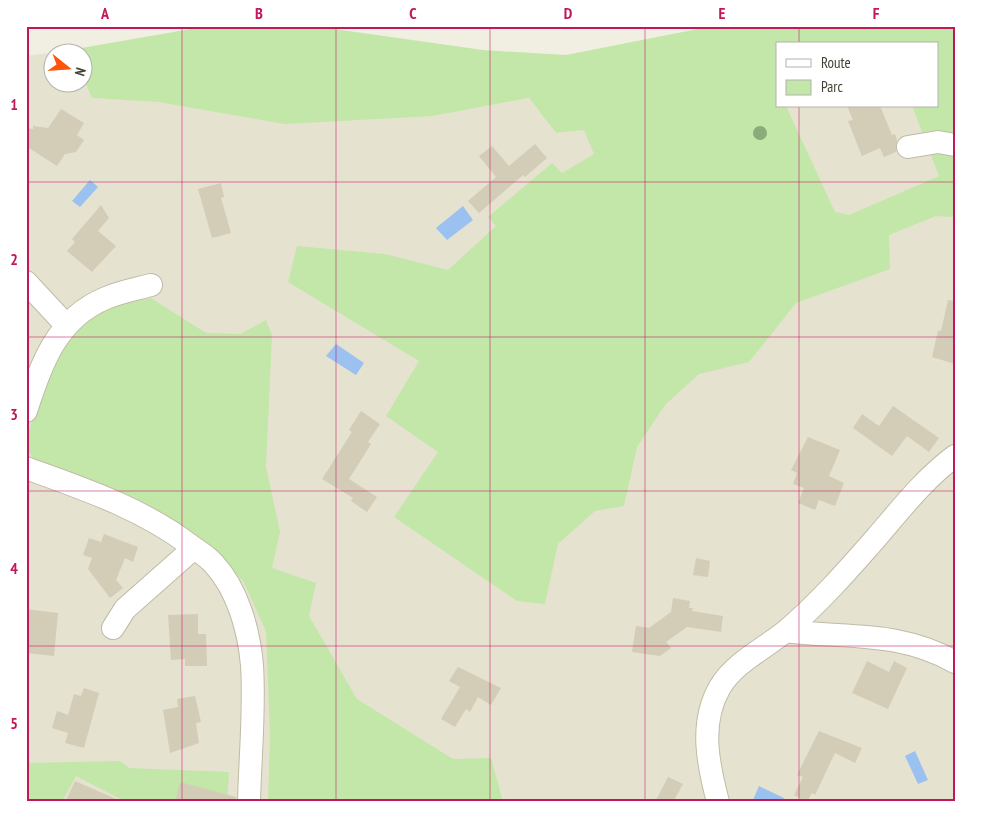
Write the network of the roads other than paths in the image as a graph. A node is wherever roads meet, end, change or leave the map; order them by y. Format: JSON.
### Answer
{"nodes":[{"id":1,"x":955,"y":145,"type":"edge"},
{"id":2,"x":908,"y":147,"type":"dead end"},
{"id":3,"x":26,"y":282,"type":"edge"},
{"id":4,"x":151,"y":285,"type":"dead end"},
{"id":5,"x":66,"y":325,"type":"junction"},
{"id":6,"x":26,"y":411,"type":"edge"},
{"id":7,"x":955,"y":456,"type":"edge"},
{"id":8,"x":26,"y":468,"type":"edge"},
{"id":9,"x":194,"y":548,"type":"junction"},
{"id":10,"x":113,"y":628,"type":"dead end"},
{"id":11,"x":786,"y":631,"type":"junction"},
{"id":12,"x":955,"y":662,"type":"edge"},
{"id":13,"x":249,"y":802,"type":"edge"},
{"id":14,"x":718,"y":802,"type":"edge"}],
"edges":[{"from":1,"to":2,"type":"street"},
{"from":3,"to":5,"type":"street"},
{"from":4,"to":5,"type":"street"},
{"from":5,"to":6,"type":"street"},
{"from":7,"to":11,"type":"street"},
{"from":8,"to":9,"type":"street"},
{"from":9,"to":10,"type":"street"},
{"from":9,"to":13,"type":"street"},
{"from":11,"to":12,"type":"street"},
{"from":11,"to":14,"type":"street"}]}
